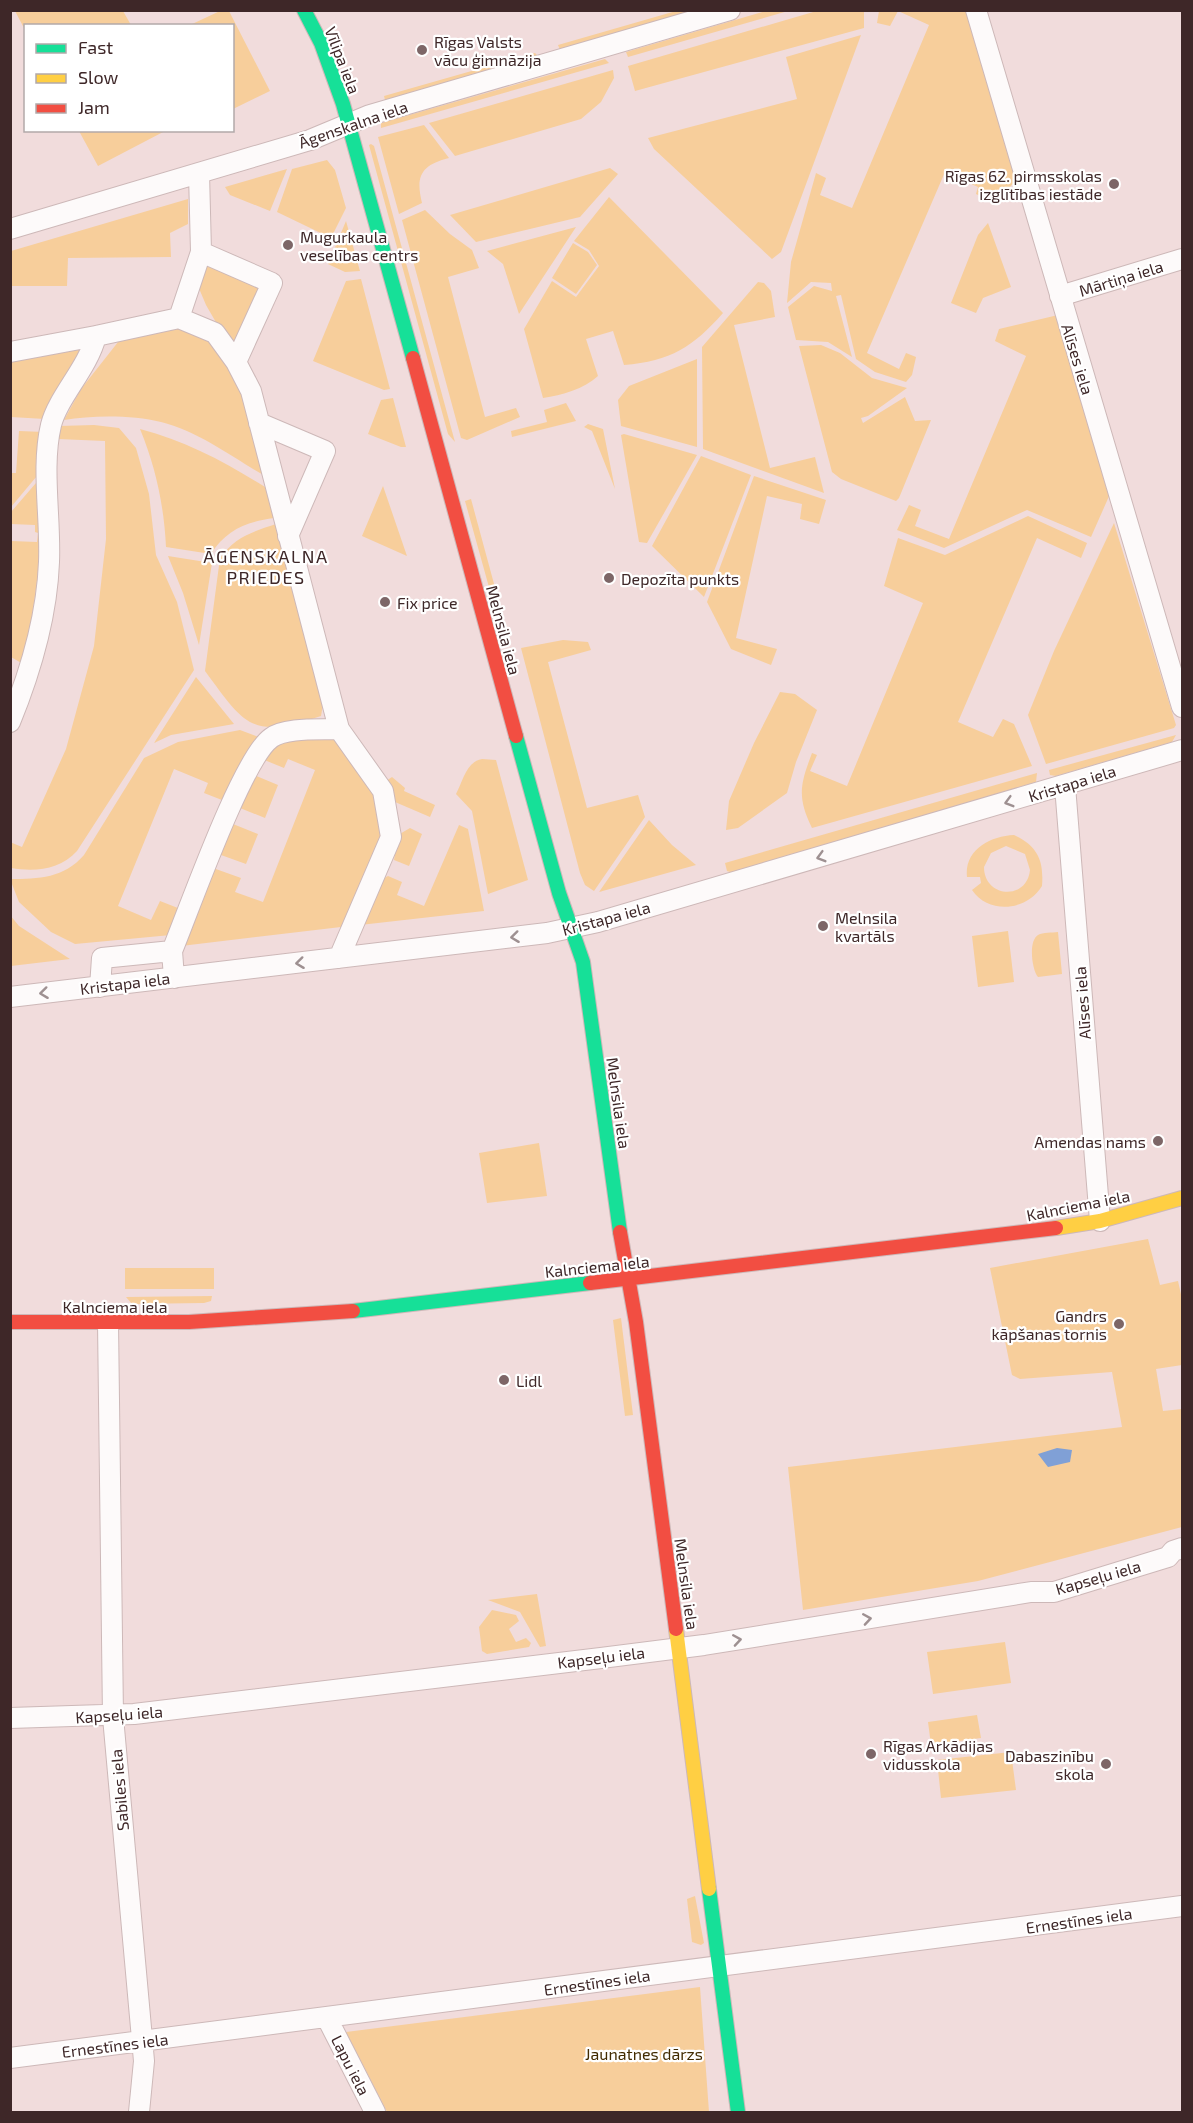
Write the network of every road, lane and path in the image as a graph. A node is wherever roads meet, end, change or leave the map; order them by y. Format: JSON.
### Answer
{"nodes":[{"id":1,"x":304,"y":10,"type":"edge"},
{"id":2,"x":730,"y":10,"type":"edge"},
{"id":3,"x":976,"y":10,"type":"edge"},
{"id":4,"x":348,"y":123,"type":"junction"},
{"id":5,"x":199,"y":173,"type":"junction"},
{"id":6,"x":10,"y":229,"type":"edge"},
{"id":7,"x":201,"y":252,"type":"junction"},
{"id":8,"x":1182,"y":259,"type":"edge"},
{"id":9,"x":1060,"y":296,"type":"junction"},
{"id":10,"x":179,"y":318,"type":"junction"},
{"id":11,"x":96,"y":336,"type":"junction"},
{"id":12,"x":10,"y":352,"type":"edge"},
{"id":13,"x":236,"y":362,"type":"junction"},
{"id":14,"x":259,"y":423,"type":"junction"},
{"id":15,"x":288,"y":536,"type":"junction"},
{"id":16,"x":1182,"y":707,"type":"edge"},
{"id":17,"x":10,"y":722,"type":"edge"},
{"id":18,"x":339,"y":729,"type":"junction"},
{"id":19,"x":1182,"y":750,"type":"edge"},
{"id":20,"x":1065,"y":786,"type":"junction"},
{"id":21,"x":572,"y":928,"type":"junction"},
{"id":22,"x":172,"y":951,"type":"junction"},
{"id":23,"x":339,"y":958,"type":"junction"},
{"id":24,"x":174,"y":978,"type":"junction"},
{"id":25,"x":100,"y":987,"type":"junction"},
{"id":26,"x":10,"y":997,"type":"edge"},
{"id":27,"x":1182,"y":1198,"type":"edge"},
{"id":28,"x":1100,"y":1221,"type":"junction"},
{"id":29,"x":629,"y":1279,"type":"junction"},
{"id":30,"x":10,"y":1322,"type":"edge"},
{"id":31,"x":108,"y":1322,"type":"junction"},
{"id":32,"x":1182,"y":1548,"type":"edge"},
{"id":33,"x":679,"y":1648,"type":"junction"},
{"id":34,"x":112,"y":1717,"type":"junction"},
{"id":35,"x":10,"y":1718,"type":"edge"},
{"id":36,"x":1182,"y":1906,"type":"edge"},
{"id":37,"x":718,"y":1966,"type":"junction"},
{"id":38,"x":327,"y":2018,"type":"junction"},
{"id":39,"x":142,"y":2042,"type":"junction"},
{"id":40,"x":10,"y":2058,"type":"edge"},
{"id":41,"x":139,"y":2112,"type":"edge"},
{"id":42,"x":375,"y":2112,"type":"edge"},
{"id":43,"x":738,"y":2112,"type":"edge"}],
"edges":[{"from":1,"to":4,"type":"street","name":"Vīlipa iela"},
{"from":2,"to":4,"type":"street","name":"Āgenskalna iela"},
{"from":3,"to":9,"type":"street","name":"Alīses iela"},
{"from":4,"to":5,"type":"street","name":"Āgenskalna iela"},
{"from":4,"to":21,"type":"street","name":"Melnsila iela"},
{"from":5,"to":6,"type":"street","name":"Āgenskalna iela"},
{"from":5,"to":7,"type":"street"},
{"from":7,"to":10,"type":"street"},
{"from":7,"to":13,"type":"street"},
{"from":8,"to":9,"type":"street","name":"Mārtiņa iela"},
{"from":9,"to":16,"type":"street","name":"Alīses iela"},
{"from":10,"to":11,"type":"street"},
{"from":10,"to":13,"type":"street"},
{"from":11,"to":12,"type":"street"},
{"from":11,"to":17,"type":"street"},
{"from":13,"to":14,"type":"street"},
{"from":14,"to":15,"type":"street"},
{"from":14,"to":15,"type":"street"},
{"from":15,"to":18,"type":"street"},
{"from":18,"to":22,"type":"street"},
{"from":18,"to":23,"type":"street"},
{"from":19,"to":20,"type":"street","name":"Kristapa iela"},
{"from":20,"to":21,"type":"street","name":"Kristapa iela","one_way":true},
{"from":20,"to":28,"type":"street","name":"Alīses iela"},
{"from":21,"to":23,"type":"street","name":"Kristapa iela","one_way":true},
{"from":21,"to":29,"type":"street","name":"Melnsila iela"},
{"from":22,"to":24,"type":"street"},
{"from":22,"to":25,"type":"street"},
{"from":23,"to":24,"type":"street","name":"Kristapa iela","one_way":true},
{"from":24,"to":25,"type":"street","name":"Kristapa iela"},
{"from":25,"to":26,"type":"street","name":"Kristapa iela","one_way":true},
{"from":27,"to":28,"type":"street","name":"Kalnciema iela"},
{"from":28,"to":29,"type":"street","name":"Kalnciema iela"},
{"from":29,"to":31,"type":"street","name":"Kalnciema iela"},
{"from":29,"to":33,"type":"street","name":"Melnsila iela"},
{"from":30,"to":31,"type":"street","name":"Kalnciema iela"},
{"from":31,"to":34,"type":"street","name":"Sabiles iela"},
{"from":33,"to":32,"type":"street","name":"Kapseļu iela","one_way":true},
{"from":33,"to":34,"type":"street","name":"Kapseļu iela"},
{"from":33,"to":37,"type":"street","name":"Melnsila iela"},
{"from":34,"to":35,"type":"street","name":"Kapseļu iela"},
{"from":34,"to":39,"type":"street","name":"Sabiles iela"},
{"from":36,"to":37,"type":"street","name":"Ernestīnes iela"},
{"from":37,"to":38,"type":"street","name":"Ernestīnes iela"},
{"from":37,"to":43,"type":"street","name":"Melnsila iela"},
{"from":38,"to":39,"type":"street","name":"Ernestīnes iela"},
{"from":38,"to":42,"type":"street","name":"Lapu iela"},
{"from":39,"to":40,"type":"street","name":"Ernestīnes iela"},
{"from":39,"to":41,"type":"street","name":"Sabiles iela"}]}
